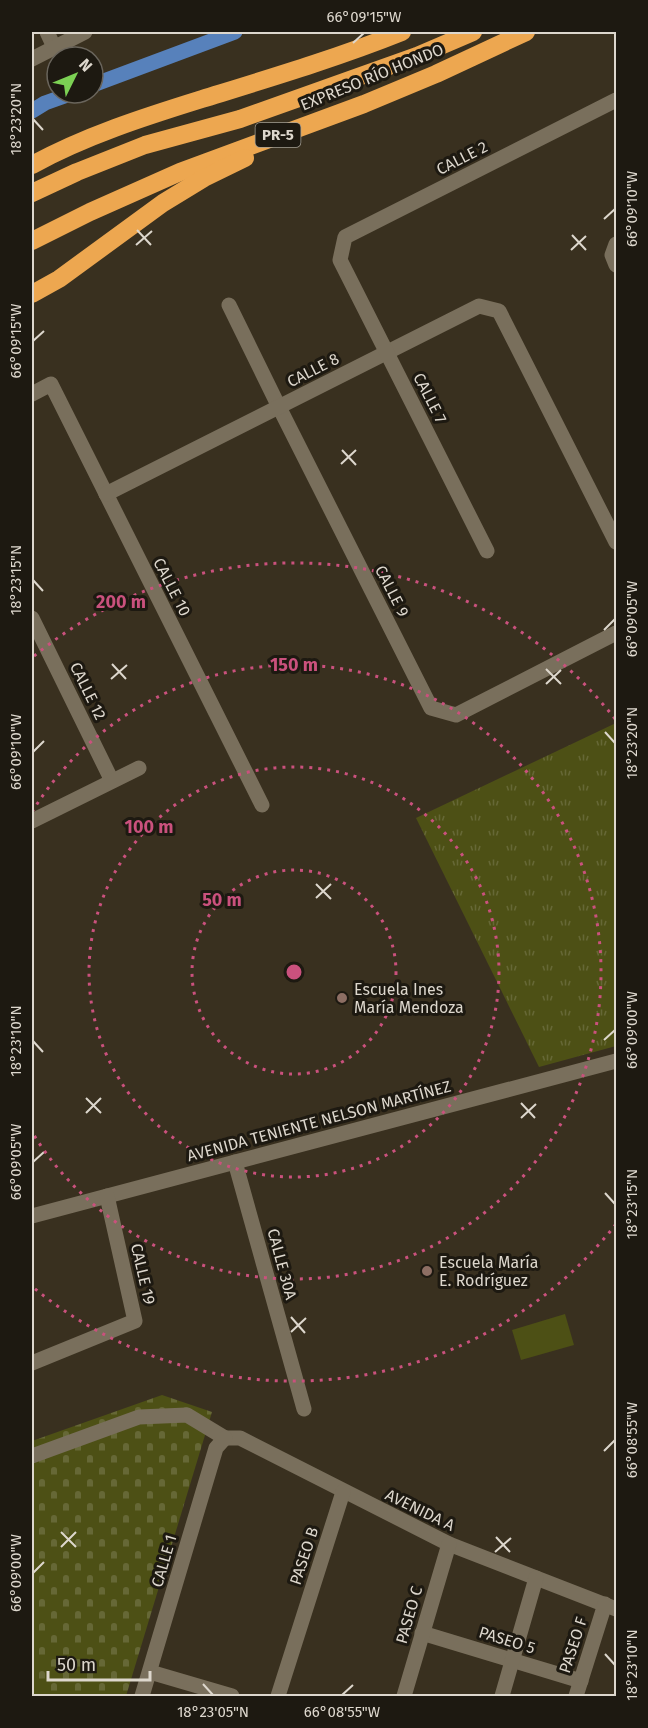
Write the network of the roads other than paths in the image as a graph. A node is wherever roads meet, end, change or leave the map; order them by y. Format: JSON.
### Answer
{"nodes":[{"id":1,"x":85,"y":32,"type":"edge"},
{"id":2,"x":402,"y":32,"type":"edge"},
{"id":3,"x":473,"y":32,"type":"edge"},
{"id":4,"x":526,"y":32,"type":"edge"},
{"id":5,"x":58,"y":45,"type":"edge"},
{"id":6,"x":616,"y":100,"type":"edge"},
{"id":7,"x":346,"y":110,"type":"junction"},
{"id":8,"x":32,"y":165,"type":"edge"},
{"id":9,"x":32,"y":193,"type":"edge"},
{"id":10,"x":32,"y":241,"type":"edge"},
{"id":11,"x":616,"y":244,"type":"edge"},
{"id":12,"x":340,"y":260,"type":"joint"},
{"id":13,"x":616,"y":265,"type":"edge"},
{"id":14,"x":32,"y":294,"type":"edge"},
{"id":15,"x":229,"y":305,"type":"dead end"},
{"id":16,"x":387,"y":353,"type":"junction"},
{"id":17,"x":32,"y":394,"type":"edge"},
{"id":18,"x":279,"y":407,"type":"junction"},
{"id":19,"x":106,"y":494,"type":"junction"},
{"id":20,"x":616,"y":542,"type":"edge"},
{"id":21,"x":487,"y":552,"type":"dead end"},
{"id":22,"x":32,"y":618,"type":"edge"},
{"id":23,"x":616,"y":633,"type":"edge"},
{"id":24,"x":139,"y":768,"type":"dead end"},
{"id":25,"x":112,"y":780,"type":"junction"},
{"id":26,"x":262,"y":805,"type":"dead end"},
{"id":27,"x":32,"y":821,"type":"edge"},
{"id":28,"x":616,"y":1061,"type":"edge"},
{"id":29,"x":236,"y":1162,"type":"junction"},
{"id":30,"x":107,"y":1196,"type":"junction"},
{"id":31,"x":32,"y":1216,"type":"edge"},
{"id":32,"x":32,"y":1363,"type":"edge"},
{"id":33,"x":304,"y":1410,"type":"dead end"},
{"id":34,"x":225,"y":1438,"type":"junction"},
{"id":35,"x":32,"y":1456,"type":"edge"},
{"id":36,"x":343,"y":1492,"type":"junction"},
{"id":37,"x":449,"y":1544,"type":"junction"},
{"id":38,"x":536,"y":1578,"type":"junction"},
{"id":39,"x":611,"y":1606,"type":"edge"},
{"id":40,"x":422,"y":1633,"type":"junction"},
{"id":41,"x":512,"y":1660,"type":"junction"},
{"id":42,"x":150,"y":1672,"type":"junction"},
{"id":43,"x":581,"y":1681,"type":"junction"},
{"id":44,"x":142,"y":1696,"type":"edge"},
{"id":45,"x":232,"y":1696,"type":"edge"},
{"id":46,"x":281,"y":1696,"type":"edge"},
{"id":47,"x":404,"y":1696,"type":"edge"},
{"id":48,"x":502,"y":1696,"type":"edge"},
{"id":49,"x":576,"y":1696,"type":"edge"}],
"edges":[{"from":1,"to":5,"type":"street"},
{"from":2,"to":8,"type":"highway","name":"EXPRESO RÍO HONDO"},
{"from":3,"to":9,"type":"highway"},
{"from":4,"to":7,"type":"highway","name":"EXPRESO RÍO HONDO","number":"PR-5"},
{"from":6,"to":12,"type":"street","name":"CALLE 2"},
{"from":7,"to":10,"type":"highway","name":"EXPRESO RÍO HONDO","number":"PR-5"},
{"from":7,"to":14,"type":"highway"},
{"from":11,"to":13,"type":"street"},
{"from":12,"to":16,"type":"street","name":"CALLE 7"},
{"from":15,"to":18,"type":"street","name":"CALLE 9"},
{"from":16,"to":18,"type":"street","name":"CALLE 8"},
{"from":16,"to":20,"type":"street","name":"CALLE 8"},
{"from":16,"to":21,"type":"street","name":"CALLE 7"},
{"from":17,"to":19,"type":"street","name":"CALLE 10"},
{"from":18,"to":19,"type":"street","name":"CALLE 8"},
{"from":18,"to":23,"type":"street","name":"CALLE 9"},
{"from":19,"to":26,"type":"street","name":"CALLE 10"},
{"from":22,"to":25,"type":"street","name":"CALLE 12"},
{"from":24,"to":25,"type":"street"},
{"from":25,"to":27,"type":"street"},
{"from":28,"to":29,"type":"street","name":"AVENIDA TENIENTE NELSON MARTÍNEZ"},
{"from":29,"to":30,"type":"street","name":"AVENIDA TENIENTE NELSON MARTÍNEZ"},
{"from":29,"to":33,"type":"street","name":"CALLE 30A"},
{"from":30,"to":31,"type":"street","name":"AVENIDA TENIENTE NELSON MARTÍNEZ"},
{"from":30,"to":32,"type":"street","name":"CALLE 19"},
{"from":34,"to":35,"type":"street","name":"AVENIDA A"},
{"from":34,"to":36,"type":"street","name":"AVENIDA A"},
{"from":34,"to":42,"type":"street","name":"CALLE 1"},
{"from":36,"to":37,"type":"street","name":"AVENIDA A"},
{"from":36,"to":46,"type":"street","name":"PASEO B"},
{"from":37,"to":38,"type":"street","name":"AVENIDA A"},
{"from":37,"to":40,"type":"street","name":"PASEO C"},
{"from":38,"to":39,"type":"street","name":"AVENIDA A"},
{"from":38,"to":41,"type":"street"},
{"from":39,"to":43,"type":"street","name":"PASEO F"},
{"from":40,"to":41,"type":"street","name":"PASEO 5"},
{"from":40,"to":47,"type":"street","name":"PASEO C"},
{"from":41,"to":43,"type":"street","name":"PASEO 5"},
{"from":41,"to":48,"type":"street"},
{"from":42,"to":44,"type":"street","name":"CALLE 1"},
{"from":42,"to":45,"type":"street"},
{"from":43,"to":49,"type":"street","name":"PASEO F"}]}
